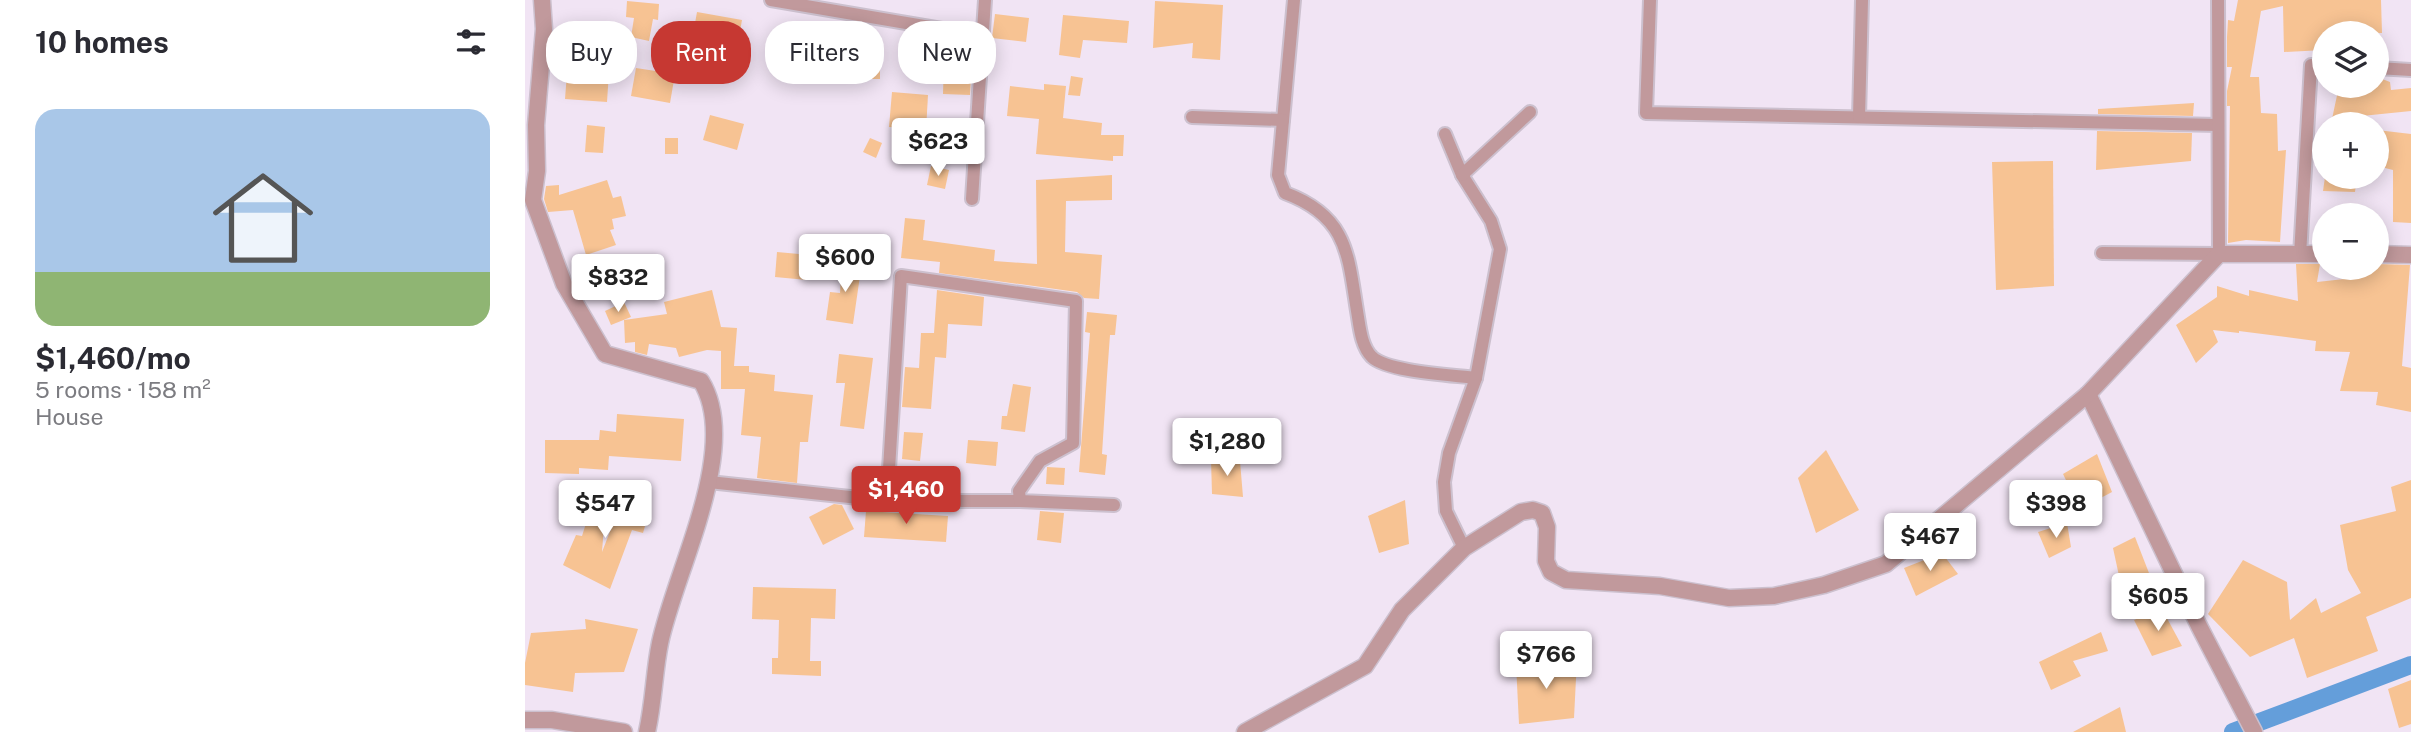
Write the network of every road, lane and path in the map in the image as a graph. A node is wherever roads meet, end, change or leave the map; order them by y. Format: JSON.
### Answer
{"nodes":[{"id":1,"x":542,"y":0,"type":"edge"},
{"id":2,"x":771,"y":0,"type":"edge"},
{"id":3,"x":985,"y":0,"type":"edge"},
{"id":4,"x":1287,"y":0,"type":"edge"},
{"id":5,"x":1294,"y":0,"type":"edge"},
{"id":6,"x":1650,"y":0,"type":"edge"},
{"id":7,"x":1862,"y":0,"type":"edge"},
{"id":8,"x":2218,"y":0,"type":"edge"},
{"id":9,"x":984,"y":21,"type":"edge"},
{"id":10,"x":898,"y":22,"type":"edge"},
{"id":11,"x":2312,"y":65,"type":"edge"},
{"id":12,"x":2389,"y":69,"type":"edge"},
{"id":13,"x":2411,"y":70,"type":"edge"},
{"id":14,"x":980,"y":84,"type":"edge"},
{"id":15,"x":1530,"y":112,"type":"dead end"},
{"id":16,"x":1192,"y":117,"type":"dead end"},
{"id":17,"x":1859,"y":117,"type":"junction"},
{"id":18,"x":1283,"y":120,"type":"junction"},
{"id":19,"x":2218,"y":125,"type":"junction"},
{"id":20,"x":1445,"y":134,"type":"dead end"},
{"id":21,"x":1462,"y":175,"type":"junction"},
{"id":22,"x":972,"y":198,"type":"dead end"},
{"id":23,"x":529,"y":200,"type":"edge"},
{"id":24,"x":2102,"y":253,"type":"dead end"},
{"id":25,"x":2219,"y":254,"type":"junction"},
{"id":26,"x":2312,"y":254,"type":"edge"},
{"id":27,"x":2389,"y":254,"type":"edge"},
{"id":28,"x":2300,"y":255,"type":"junction"},
{"id":29,"x":2411,"y":255,"type":"edge"},
{"id":30,"x":1476,"y":378,"type":"junction"},
{"id":31,"x":2088,"y":394,"type":"junction"},
{"id":32,"x":709,"y":482,"type":"junction"},
{"id":33,"x":887,"y":500,"type":"junction"},
{"id":34,"x":1020,"y":500,"type":"junction"},
{"id":35,"x":1114,"y":505,"type":"dead end"},
{"id":36,"x":1464,"y":548,"type":"junction"},
{"id":37,"x":525,"y":720,"type":"edge"},
{"id":38,"x":624,"y":732,"type":"edge"},
{"id":39,"x":647,"y":732,"type":"edge"},
{"id":40,"x":1245,"y":732,"type":"edge"},
{"id":41,"x":2254,"y":732,"type":"edge"}],
"edges":[{"from":1,"to":23,"type":"street"},
{"from":2,"to":10,"type":"street"},
{"from":3,"to":9,"type":"street"},
{"from":4,"to":5,"type":"street"},
{"from":5,"to":18,"type":"street"},
{"from":6,"to":17,"type":"street"},
{"from":7,"to":17,"type":"street"},
{"from":8,"to":19,"type":"street"},
{"from":11,"to":28,"type":"street"},
{"from":12,"to":13,"type":"street"},
{"from":14,"to":22,"type":"street"},
{"from":15,"to":21,"type":"street"},
{"from":16,"to":18,"type":"street"},
{"from":17,"to":19,"type":"street"},
{"from":18,"to":30,"type":"street"},
{"from":19,"to":25,"type":"street"},
{"from":20,"to":21,"type":"street"},
{"from":21,"to":30,"type":"street"},
{"from":23,"to":32,"type":"street"},
{"from":24,"to":25,"type":"street"},
{"from":25,"to":28,"type":"street"},
{"from":25,"to":31,"type":"street"},
{"from":26,"to":28,"type":"street"},
{"from":27,"to":29,"type":"street"},
{"from":30,"to":36,"type":"street"},
{"from":31,"to":36,"type":"street"},
{"from":31,"to":41,"type":"street"},
{"from":32,"to":33,"type":"street"},
{"from":32,"to":39,"type":"street"},
{"from":33,"to":34,"type":"street"},
{"from":33,"to":34,"type":"street"},
{"from":34,"to":35,"type":"street"},
{"from":36,"to":40,"type":"street"},
{"from":37,"to":38,"type":"street"}]}
